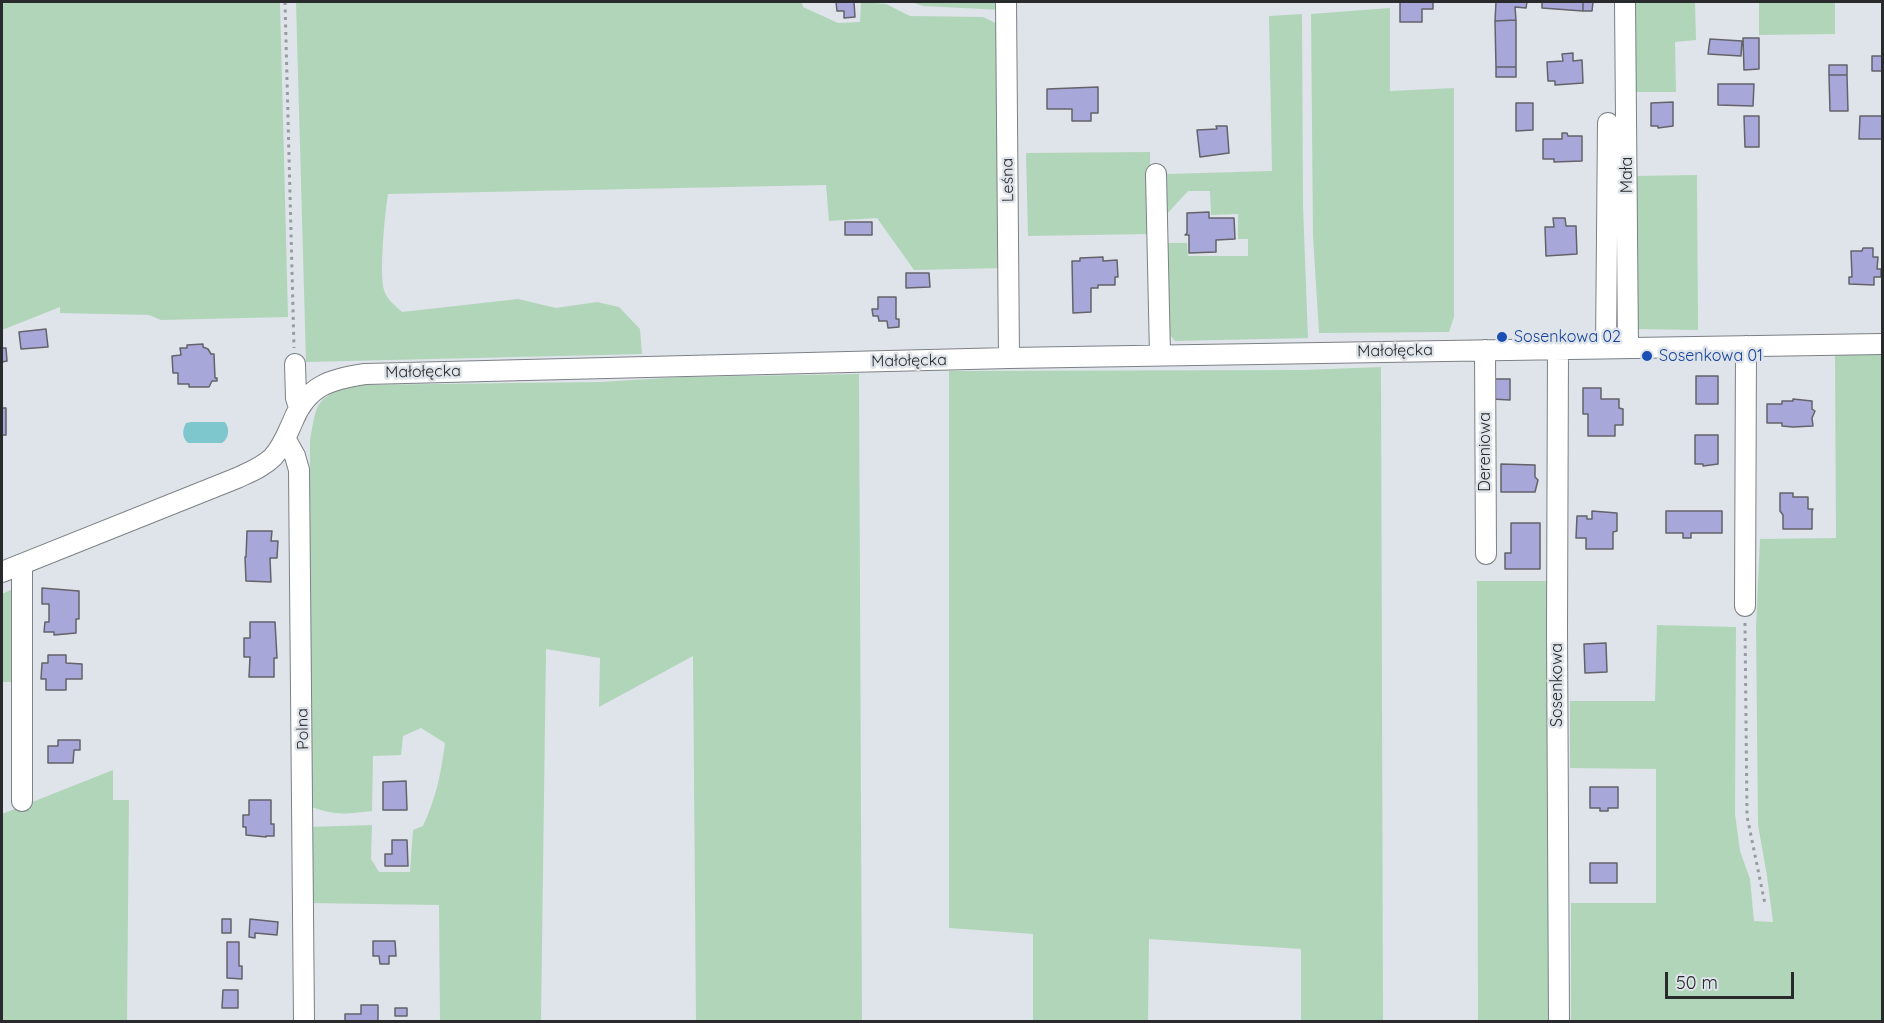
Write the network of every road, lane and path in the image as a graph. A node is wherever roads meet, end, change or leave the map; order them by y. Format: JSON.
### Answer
{"nodes":[{"id":1,"x":285,"y":2,"type":"edge"},
{"id":2,"x":1006,"y":2,"type":"edge"},
{"id":3,"x":1625,"y":2,"type":"edge"},
{"id":4,"x":1608,"y":123,"type":"dead end"},
{"id":5,"x":1156,"y":174,"type":"dead end"},
{"id":6,"x":1882,"y":344,"type":"edge"},
{"id":7,"x":1746,"y":346,"type":"junction"},
{"id":8,"x":1606,"y":348,"type":"junction"},
{"id":9,"x":1628,"y":348,"type":"junction"},
{"id":10,"x":1558,"y":349,"type":"junction"},
{"id":11,"x":1485,"y":350,"type":"junction"},
{"id":12,"x":1160,"y":356,"type":"junction"},
{"id":13,"x":1009,"y":358,"type":"junction"},
{"id":14,"x":295,"y":364,"type":"joint"},
{"id":15,"x":299,"y":407,"type":"junction"},
{"id":16,"x":286,"y":440,"type":"junction"},
{"id":17,"x":1486,"y":554,"type":"dead end"},
{"id":18,"x":22,"y":564,"type":"junction"},
{"id":19,"x":2,"y":572,"type":"edge"},
{"id":20,"x":1745,"y":606,"type":"joint"},
{"id":21,"x":22,"y":801,"type":"dead end"},
{"id":22,"x":1765,"y":904,"type":"dead end"},
{"id":23,"x":304,"y":1022,"type":"edge"},
{"id":24,"x":1559,"y":1022,"type":"edge"}],
"edges":[{"from":1,"to":14,"type":"path"},
{"from":2,"to":13,"type":"street","name":"Leśna"},
{"from":3,"to":9,"type":"street","name":"Mała"},
{"from":4,"to":8,"type":"street"},
{"from":5,"to":12,"type":"street"},
{"from":6,"to":7,"type":"street","name":"Małołęcka"},
{"from":7,"to":9,"type":"street","name":"Małołęcka"},
{"from":7,"to":20,"type":"street"},
{"from":8,"to":9,"type":"street","name":"Małołęcka"},
{"from":8,"to":10,"type":"street","name":"Małołęcka"},
{"from":10,"to":11,"type":"street","name":"Małołęcka"},
{"from":10,"to":24,"type":"street","name":"Sosenkowa"},
{"from":11,"to":12,"type":"street","name":"Małołęcka"},
{"from":11,"to":17,"type":"street","name":"Dereniowa"},
{"from":12,"to":13,"type":"street","name":"Małołęcka"},
{"from":13,"to":15,"type":"street","name":"Małołęcka"},
{"from":14,"to":15,"type":"street"},
{"from":15,"to":16,"type":"street","name":"Małołęcka"},
{"from":16,"to":18,"type":"street","name":"Małołęcka"},
{"from":16,"to":23,"type":"street","name":"Polna"},
{"from":18,"to":19,"type":"street","name":"Małołęcka"},
{"from":18,"to":21,"type":"street"},
{"from":20,"to":22,"type":"path"}]}
